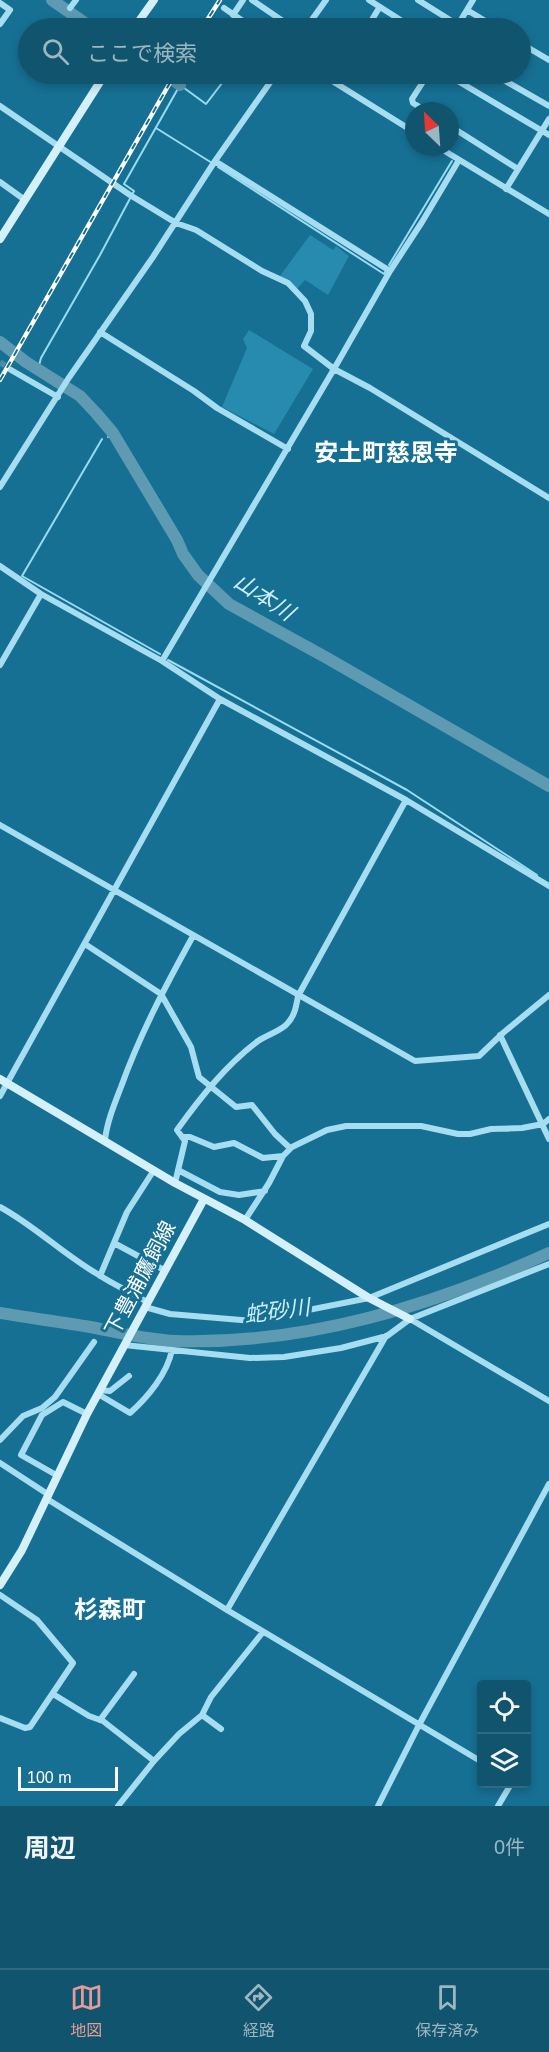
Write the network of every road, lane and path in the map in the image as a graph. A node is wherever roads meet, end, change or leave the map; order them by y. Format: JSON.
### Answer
{"nodes":[{"id":1,"x":76,"y":0,"type":"edge"},
{"id":2,"x":154,"y":0,"type":"edge"},
{"id":3,"x":243,"y":0,"type":"edge"},
{"id":4,"x":252,"y":0,"type":"edge"},
{"id":5,"x":326,"y":0,"type":"edge"},
{"id":6,"x":369,"y":0,"type":"edge"},
{"id":7,"x":418,"y":0,"type":"edge"},
{"id":8,"x":473,"y":0,"type":"edge"},
{"id":9,"x":0,"y":3,"type":"edge"},
{"id":10,"x":70,"y":8,"type":"dead end"},
{"id":11,"x":224,"y":8,"type":"dead end"},
{"id":12,"x":380,"y":8,"type":"junction"},
{"id":13,"x":467,"y":10,"type":"junction"},
{"id":14,"x":233,"y":15,"type":"junction"},
{"id":15,"x":141,"y":18,"type":"edge"},
{"id":16,"x":238,"y":18,"type":"edge"},
{"id":17,"x":278,"y":18,"type":"edge"},
{"id":18,"x":313,"y":18,"type":"edge"},
{"id":19,"x":374,"y":18,"type":"edge"},
{"id":20,"x":396,"y":18,"type":"edge"},
{"id":21,"x":444,"y":18,"type":"edge"},
{"id":22,"x":462,"y":18,"type":"edge"},
{"id":23,"x":480,"y":18,"type":"edge"},
{"id":24,"x":0,"y":24,"type":"edge"},
{"id":25,"x":531,"y":49,"type":"edge"},
{"id":26,"x":549,"y":60,"type":"edge"},
{"id":27,"x":98,"y":84,"type":"edge"},
{"id":28,"x":269,"y":84,"type":"edge"},
{"id":29,"x":337,"y":84,"type":"edge"},
{"id":30,"x":422,"y":84,"type":"edge"},
{"id":31,"x":463,"y":84,"type":"edge"},
{"id":32,"x":510,"y":84,"type":"edge"},
{"id":33,"x":414,"y":102,"type":"edge"},
{"id":34,"x":0,"y":106,"type":"edge"},
{"id":35,"x":549,"y":106,"type":"edge"},
{"id":36,"x":549,"y":119,"type":"edge"},
{"id":37,"x":405,"y":126,"type":"edge"},
{"id":38,"x":542,"y":131,"type":"junction"},
{"id":39,"x":459,"y":132,"type":"edge"},
{"id":40,"x":549,"y":135,"type":"edge"},
{"id":41,"x":58,"y":146,"type":"junction"},
{"id":42,"x":453,"y":156,"type":"edge"},
{"id":43,"x":459,"y":160,"type":"junction"},
{"id":44,"x":215,"y":161,"type":"junction"},
{"id":45,"x":518,"y":169,"type":"junction"},
{"id":46,"x":0,"y":183,"type":"edge"},
{"id":47,"x":506,"y":189,"type":"junction"},
{"id":48,"x":25,"y":200,"type":"junction"},
{"id":49,"x":549,"y":214,"type":"edge"},
{"id":50,"x":176,"y":223,"type":"junction"},
{"id":51,"x":0,"y":238,"type":"edge"},
{"id":52,"x":390,"y":271,"type":"junction"},
{"id":53,"x":100,"y":332,"type":"junction"},
{"id":54,"x":334,"y":369,"type":"junction"},
{"id":55,"x":11,"y":370,"type":"tunnel mouth"},
{"id":56,"x":58,"y":396,"type":"junction"},
{"id":57,"x":288,"y":448,"type":"junction"},
{"id":58,"x":0,"y":487,"type":"edge"},
{"id":59,"x":549,"y":498,"type":"edge"},
{"id":60,"x":0,"y":567,"type":"edge"},
{"id":61,"x":41,"y":594,"type":"junction"},
{"id":62,"x":162,"y":661,"type":"junction"},
{"id":63,"x":0,"y":665,"type":"edge"},
{"id":64,"x":220,"y":699,"type":"junction"},
{"id":65,"x":406,"y":800,"type":"junction"},
{"id":66,"x":0,"y":825,"type":"edge"},
{"id":67,"x":549,"y":886,"type":"edge"},
{"id":68,"x":114,"y":889,"type":"junction"},
{"id":69,"x":193,"y":936,"type":"junction"},
{"id":70,"x":85,"y":944,"type":"junction"},
{"id":71,"x":162,"y":994,"type":"junction"},
{"id":72,"x":549,"y":995,"type":"edge"},
{"id":73,"x":298,"y":996,"type":"junction"},
{"id":74,"x":500,"y":1035,"type":"junction"},
{"id":75,"x":4,"y":1081,"type":"edge"},
{"id":76,"x":212,"y":1087,"type":"junction"},
{"id":77,"x":0,"y":1095,"type":"edge"},
{"id":78,"x":546,"y":1122,"type":"edge"},
{"id":79,"x":182,"y":1137,"type":"junction"},
{"id":80,"x":549,"y":1139,"type":"edge"},
{"id":81,"x":105,"y":1140,"type":"junction"},
{"id":82,"x":290,"y":1148,"type":"junction"},
{"id":83,"x":283,"y":1156,"type":"junction"},
{"id":84,"x":154,"y":1170,"type":"junction"},
{"id":85,"x":178,"y":1170,"type":"junction"},
{"id":86,"x":175,"y":1183,"type":"junction"},
{"id":87,"x":265,"y":1191,"type":"junction"},
{"id":88,"x":220,"y":1192,"type":"junction"},
{"id":89,"x":204,"y":1199,"type":"junction"},
{"id":90,"x":0,"y":1207,"type":"edge"},
{"id":91,"x":245,"y":1220,"type":"junction"},
{"id":92,"x":549,"y":1224,"type":"edge"},
{"id":93,"x":114,"y":1243,"type":"junction"},
{"id":94,"x":549,"y":1264,"type":"edge"},
{"id":95,"x":164,"y":1270,"type":"junction"},
{"id":96,"x":100,"y":1276,"type":"junction"},
{"id":97,"x":369,"y":1298,"type":"junction"},
{"id":98,"x":146,"y":1304,"type":"junction"},
{"id":99,"x":411,"y":1319,"type":"junction"},
{"id":100,"x":387,"y":1336,"type":"junction"},
{"id":101,"x":94,"y":1342,"type":"dead end"},
{"id":102,"x":124,"y":1345,"type":"junction"},
{"id":103,"x":172,"y":1350,"type":"junction"},
{"id":104,"x":129,"y":1376,"type":"dead end"},
{"id":105,"x":99,"y":1392,"type":"junction"},
{"id":106,"x":549,"y":1401,"type":"edge"},
{"id":107,"x":87,"y":1414,"type":"junction"},
{"id":108,"x":0,"y":1440,"type":"edge"},
{"id":109,"x":0,"y":1463,"type":"edge"},
{"id":110,"x":58,"y":1476,"type":"junction"},
{"id":111,"x":549,"y":1484,"type":"edge"},
{"id":112,"x":48,"y":1497,"type":"junction"},
{"id":113,"x":2,"y":1579,"type":"edge"},
{"id":114,"x":0,"y":1595,"type":"edge"},
{"id":115,"x":226,"y":1610,"type":"junction"},
{"id":116,"x":263,"y":1632,"type":"junction"},
{"id":117,"x":134,"y":1674,"type":"dead end"},
{"id":118,"x":52,"y":1694,"type":"junction"},
{"id":119,"x":202,"y":1715,"type":"junction"},
{"id":120,"x":0,"y":1718,"type":"edge"},
{"id":121,"x":100,"y":1720,"type":"junction"},
{"id":122,"x":419,"y":1725,"type":"junction"},
{"id":123,"x":221,"y":1729,"type":"dead end"},
{"id":124,"x":477,"y":1759,"type":"edge"},
{"id":125,"x":154,"y":1761,"type":"junction"},
{"id":126,"x":509,"y":1788,"type":"edge"},
{"id":127,"x":118,"y":1806,"type":"edge"},
{"id":128,"x":378,"y":1806,"type":"edge"},
{"id":129,"x":498,"y":1806,"type":"edge"}],
"edges":[{"from":1,"to":10,"type":"street"},
{"from":2,"to":15,"type":"main road"},
{"from":3,"to":14,"type":"street"},
{"from":4,"to":17,"type":"street"},
{"from":5,"to":18,"type":"street"},
{"from":6,"to":12,"type":"street"},
{"from":7,"to":21,"type":"street"},
{"from":8,"to":13,"type":"street"},
{"from":9,"to":24,"type":"street"},
{"from":11,"to":14,"type":"street"},
{"from":12,"to":19,"type":"street"},
{"from":12,"to":20,"type":"street"},
{"from":13,"to":22,"type":"street"},
{"from":13,"to":23,"type":"street"},
{"from":14,"to":16,"type":"street"},
{"from":25,"to":26,"type":"street"},
{"from":27,"to":41,"type":"main road"},
{"from":28,"to":44,"type":"street"},
{"from":29,"to":37,"type":"street"},
{"from":30,"to":33,"type":"street"},
{"from":31,"to":38,"type":"street"},
{"from":32,"to":35,"type":"street"},
{"from":34,"to":41,"type":"street"},
{"from":36,"to":38,"type":"street"},
{"from":38,"to":40,"type":"street"},
{"from":38,"to":45,"type":"street"},
{"from":39,"to":45,"type":"street"},
{"from":41,"to":48,"type":"main road"},
{"from":41,"to":50,"type":"street"},
{"from":42,"to":43,"type":"street"},
{"from":43,"to":47,"type":"street"},
{"from":43,"to":52,"type":"street"},
{"from":44,"to":50,"type":"street"},
{"from":44,"to":52,"type":"street"},
{"from":45,"to":47,"type":"street"},
{"from":46,"to":48,"type":"street"},
{"from":47,"to":49,"type":"street"},
{"from":48,"to":51,"type":"main road"},
{"from":50,"to":53,"type":"street"},
{"from":50,"to":54,"type":"street"},
{"from":52,"to":54,"type":"street"},
{"from":53,"to":56,"type":"street"},
{"from":53,"to":57,"type":"street"},
{"from":54,"to":57,"type":"street"},
{"from":54,"to":59,"type":"street"},
{"from":55,"to":56,"type":"street"},
{"from":56,"to":58,"type":"street"},
{"from":57,"to":62,"type":"street"},
{"from":60,"to":61,"type":"street"},
{"from":61,"to":62,"type":"street"},
{"from":61,"to":63,"type":"street"},
{"from":62,"to":64,"type":"street"},
{"from":64,"to":65,"type":"street"},
{"from":64,"to":68,"type":"street"},
{"from":65,"to":67,"type":"street"},
{"from":65,"to":73,"type":"street"},
{"from":66,"to":68,"type":"street"},
{"from":68,"to":69,"type":"street"},
{"from":68,"to":70,"type":"street"},
{"from":69,"to":71,"type":"street"},
{"from":69,"to":73,"type":"street"},
{"from":70,"to":71,"type":"street"},
{"from":70,"to":75,"type":"street"},
{"from":71,"to":76,"type":"street"},
{"from":71,"to":81,"type":"street"},
{"from":72,"to":74,"type":"street"},
{"from":73,"to":74,"type":"street"},
{"from":73,"to":76,"type":"street"},
{"from":74,"to":78,"type":"street"},
{"from":75,"to":77,"type":"street"},
{"from":75,"to":81,"type":"main road"},
{"from":76,"to":79,"type":"street"},
{"from":76,"to":82,"type":"street"},
{"from":78,"to":80,"type":"street"},
{"from":78,"to":82,"type":"street"},
{"from":79,"to":83,"type":"street"},
{"from":79,"to":85,"type":"street"},
{"from":81,"to":84,"type":"main road"},
{"from":82,"to":83,"type":"street"},
{"from":83,"to":87,"type":"street"},
{"from":84,"to":86,"type":"main road"},
{"from":84,"to":93,"type":"street"},
{"from":85,"to":86,"type":"street"},
{"from":85,"to":88,"type":"street"},
{"from":86,"to":89,"type":"main road"},
{"from":87,"to":88,"type":"street"},
{"from":87,"to":91,"type":"street"},
{"from":88,"to":89,"type":"street"},
{"from":89,"to":91,"type":"main road"},
{"from":89,"to":95,"type":"main road","name":"下豊浦鷹飼線"},
{"from":90,"to":96,"type":"street"},
{"from":91,"to":97,"type":"main road"},
{"from":92,"to":97,"type":"street"},
{"from":93,"to":95,"type":"street"},
{"from":93,"to":96,"type":"street"},
{"from":94,"to":99,"type":"street"},
{"from":95,"to":98,"type":"main road","name":"下豊浦鷹飼線"},
{"from":96,"to":98,"type":"street"},
{"from":97,"to":98,"type":"street"},
{"from":97,"to":99,"type":"main road"},
{"from":98,"to":102,"type":"main road","name":"下豊浦鷹飼線"},
{"from":99,"to":100,"type":"street"},
{"from":99,"to":106,"type":"street"},
{"from":100,"to":103,"type":"street"},
{"from":100,"to":115,"type":"street"},
{"from":101,"to":108,"type":"street"},
{"from":102,"to":103,"type":"street"},
{"from":102,"to":105,"type":"main road","name":"下豊浦鷹飼線"},
{"from":103,"to":105,"type":"street"},
{"from":104,"to":105,"type":"street"},
{"from":105,"to":107,"type":"main road","name":"下豊浦鷹飼線"},
{"from":107,"to":110,"type":"main road","name":"下豊浦鷹飼線"},
{"from":107,"to":110,"type":"street"},
{"from":109,"to":112,"type":"street"},
{"from":110,"to":112,"type":"main road","name":"下豊浦鷹飼線"},
{"from":111,"to":122,"type":"street"},
{"from":112,"to":113,"type":"main road","name":"下豊浦鷹飼線"},
{"from":112,"to":115,"type":"street"},
{"from":114,"to":118,"type":"street"},
{"from":115,"to":116,"type":"street"},
{"from":116,"to":119,"type":"street"},
{"from":116,"to":122,"type":"street"},
{"from":117,"to":121,"type":"street"},
{"from":118,"to":120,"type":"street"},
{"from":118,"to":121,"type":"street"},
{"from":119,"to":123,"type":"street"},
{"from":119,"to":125,"type":"street"},
{"from":121,"to":125,"type":"street"},
{"from":122,"to":124,"type":"street"},
{"from":122,"to":128,"type":"street"},
{"from":125,"to":127,"type":"street"},
{"from":126,"to":129,"type":"street"}]}
